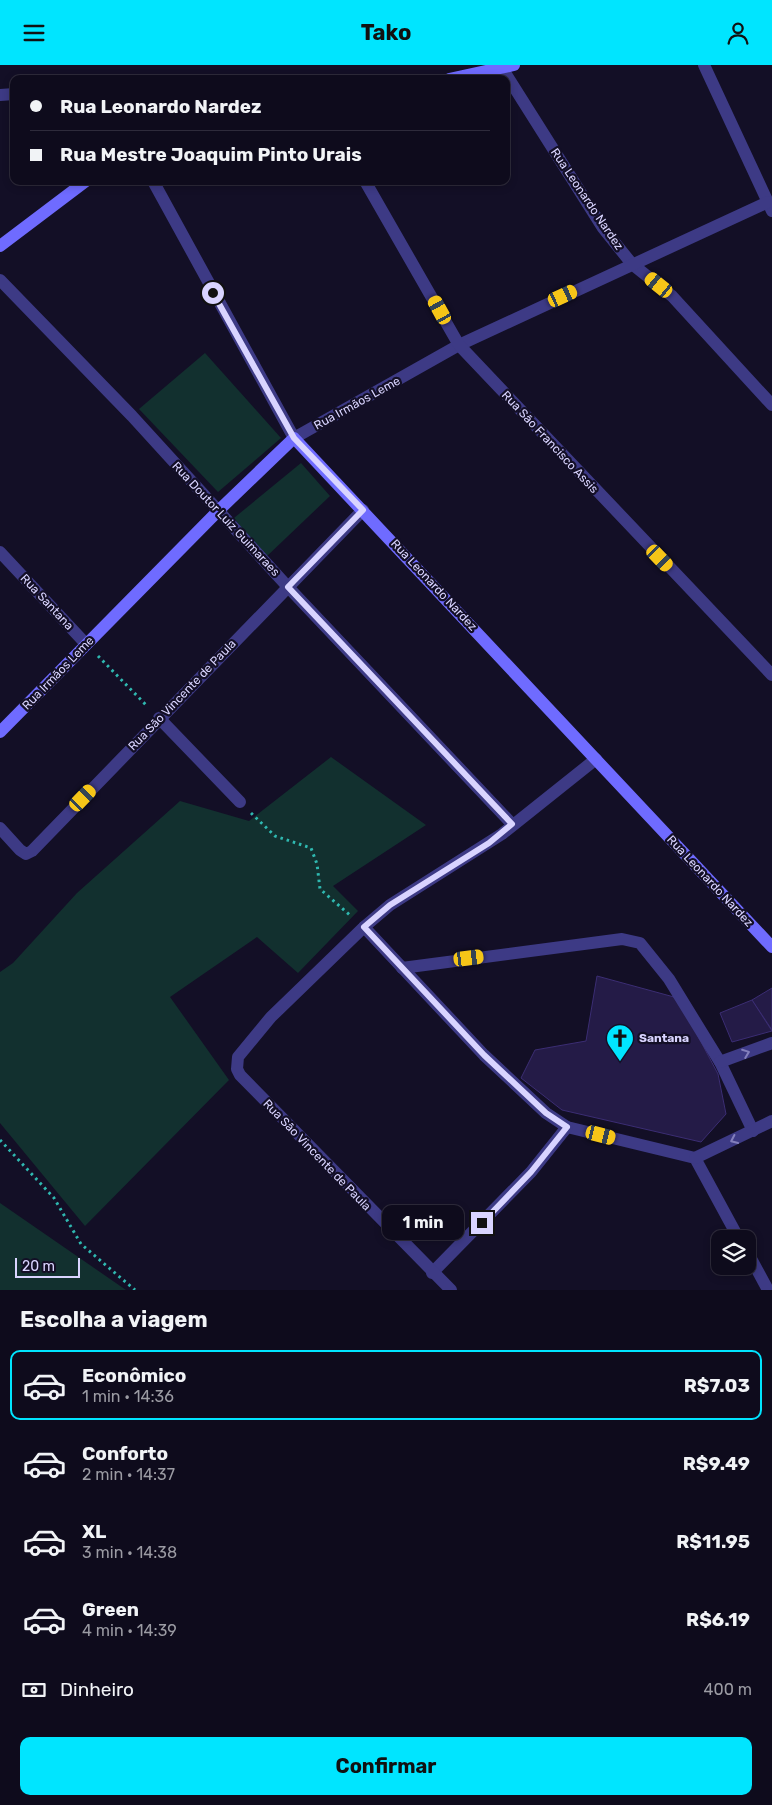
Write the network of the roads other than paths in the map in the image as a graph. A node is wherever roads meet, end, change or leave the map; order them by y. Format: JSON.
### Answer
{"nodes":[{"id":1,"x":704,"y":65,"type":"edge"},
{"id":2,"x":508,"y":66,"type":"edge"},
{"id":3,"x":467,"y":75,"type":"edge"},
{"id":4,"x":81,"y":185,"type":"edge"},
{"id":5,"x":155,"y":185,"type":"edge"},
{"id":6,"x":367,"y":185,"type":"edge"},
{"id":7,"x":770,"y":207,"type":"edge"},
{"id":8,"x":0,"y":246,"type":"edge"},
{"id":9,"x":632,"y":264,"type":"junction"},
{"id":10,"x":0,"y":280,"type":"edge"},
{"id":11,"x":459,"y":345,"type":"junction"},
{"id":12,"x":772,"y":405,"type":"edge"},
{"id":13,"x":294,"y":438,"type":"junction"},
{"id":14,"x":363,"y":510,"type":"junction"},
{"id":15,"x":218,"y":511,"type":"junction"},
{"id":16,"x":0,"y":553,"type":"edge"},
{"id":17,"x":288,"y":587,"type":"junction"},
{"id":18,"x":86,"y":644,"type":"junction"},
{"id":19,"x":772,"y":675,"type":"edge"},
{"id":20,"x":159,"y":718,"type":"junction"},
{"id":21,"x":0,"y":733,"type":"edge"},
{"id":22,"x":596,"y":759,"type":"junction"},
{"id":23,"x":240,"y":802,"type":"road end"},
{"id":24,"x":512,"y":824,"type":"junction"},
{"id":25,"x":0,"y":828,"type":"edge"},
{"id":26,"x":364,"y":927,"type":"junction"},
{"id":27,"x":772,"y":947,"type":"edge"},
{"id":28,"x":402,"y":968,"type":"junction"},
{"id":29,"x":772,"y":1043,"type":"edge"},
{"id":30,"x":720,"y":1063,"type":"junction"},
{"id":31,"x":772,"y":1121,"type":"edge"},
{"id":32,"x":567,"y":1127,"type":"junction"},
{"id":33,"x":752,"y":1131,"type":"junction"},
{"id":34,"x":695,"y":1158,"type":"junction"},
{"id":35,"x":734,"y":1230,"type":"edge"},
{"id":36,"x":756,"y":1268,"type":"edge"},
{"id":37,"x":432,"y":1273,"type":"junction"},
{"id":38,"x":451,"y":1290,"type":"edge"},
{"id":39,"x":768,"y":1290,"type":"edge"}],
"edges":[{"from":1,"to":7,"type":"street"},
{"from":2,"to":3,"type":"street"},
{"from":2,"to":9,"type":"street","name":"Rua Leonardo Nardez"},
{"from":4,"to":8,"type":"street"},
{"from":5,"to":13,"type":"street","name":"Rua Leonardo Nardez"},
{"from":6,"to":11,"type":"street","name":"Rua São Francisco Assis"},
{"from":7,"to":9,"type":"street","name":"Rua Irmãos Leme"},
{"from":9,"to":11,"type":"street","name":"Rua Irmãos Leme"},
{"from":9,"to":12,"type":"street","name":"Rua Leonardo Nardez"},
{"from":10,"to":15,"type":"street","name":"Rua Doutor Luiz Guimaraes"},
{"from":11,"to":13,"type":"street","name":"Rua Irmãos Leme"},
{"from":11,"to":19,"type":"street","name":"Rua São Francisco Assis"},
{"from":13,"to":14,"type":"street","name":"Rua Leonardo Nardez"},
{"from":13,"to":15,"type":"street","name":"Rua Irmãos Leme"},
{"from":14,"to":17,"type":"street","name":"Rua São Vincente de Paula"},
{"from":14,"to":22,"type":"street","name":"Rua Leonardo Nardez"},
{"from":15,"to":17,"type":"street","name":"Rua Doutor Luiz Guimaraes"},
{"from":15,"to":18,"type":"street","name":"Rua Irmãos Leme"},
{"from":16,"to":18,"type":"street","name":"Rua Santana"},
{"from":17,"to":20,"type":"street","name":"Rua São Vincente de Paula"},
{"from":17,"to":24,"type":"street","name":"Rua Doutor Luiz Guimaraes"},
{"from":18,"to":21,"type":"street","name":"Rua Irmãos Leme"},
{"from":20,"to":23,"type":"street"},
{"from":20,"to":25,"type":"street","name":"Rua São Vincente de Paula"},
{"from":22,"to":24,"type":"street"},
{"from":22,"to":27,"type":"street","name":"Rua Leonardo Nardez"},
{"from":24,"to":26,"type":"street"},
{"from":26,"to":28,"type":"street"},
{"from":26,"to":37,"type":"street","name":"Rua São Vincente de Paula"},
{"from":28,"to":30,"type":"street"},
{"from":28,"to":32,"type":"street"},
{"from":30,"to":29,"type":"street","one_way":true},
{"from":30,"to":33,"type":"street"},
{"from":31,"to":33,"type":"street"},
{"from":32,"to":34,"type":"street"},
{"from":32,"to":37,"type":"street"},
{"from":33,"to":34,"type":"street","one_way":true},
{"from":34,"to":35,"type":"street"},
{"from":36,"to":39,"type":"street"},
{"from":37,"to":38,"type":"street","name":"Rua São Vincente de Paula"}]}
